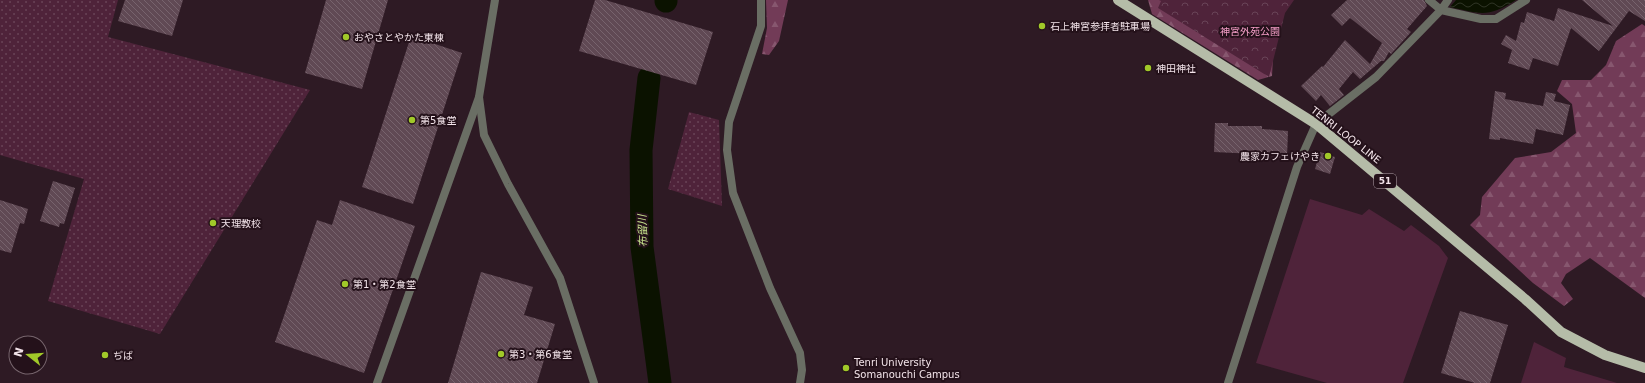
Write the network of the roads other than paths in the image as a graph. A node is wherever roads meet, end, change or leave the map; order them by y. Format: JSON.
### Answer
{"nodes":[{"id":1,"x":495,"y":0,"type":"edge"},
{"id":2,"x":761,"y":0,"type":"edge"},
{"id":3,"x":1118,"y":0,"type":"edge"},
{"id":4,"x":1429,"y":0,"type":"edge"},
{"id":5,"x":1448,"y":0,"type":"edge"},
{"id":6,"x":1526,"y":0,"type":"edge"},
{"id":7,"x":1441,"y":10,"type":"junction"},
{"id":8,"x":479,"y":97,"type":"junction"},
{"id":9,"x":1316,"y":124,"type":"junction"},
{"id":10,"x":1645,"y":368,"type":"edge"},
{"id":11,"x":377,"y":383,"type":"edge"},
{"id":12,"x":594,"y":383,"type":"edge"},
{"id":13,"x":800,"y":383,"type":"edge"},
{"id":14,"x":1228,"y":383,"type":"edge"}],
"edges":[{"from":1,"to":8,"type":"street"},
{"from":2,"to":13,"type":"street"},
{"from":3,"to":9,"type":"main road","name":"TENRI LOOP LINE","number":"51"},
{"from":4,"to":7,"type":"street"},
{"from":5,"to":7,"type":"street"},
{"from":6,"to":7,"type":"street"},
{"from":7,"to":9,"type":"street"},
{"from":8,"to":11,"type":"street"},
{"from":8,"to":12,"type":"street"},
{"from":9,"to":10,"type":"main road","name":"TENRI LOOP LINE","number":"51"},
{"from":9,"to":14,"type":"street"}]}
